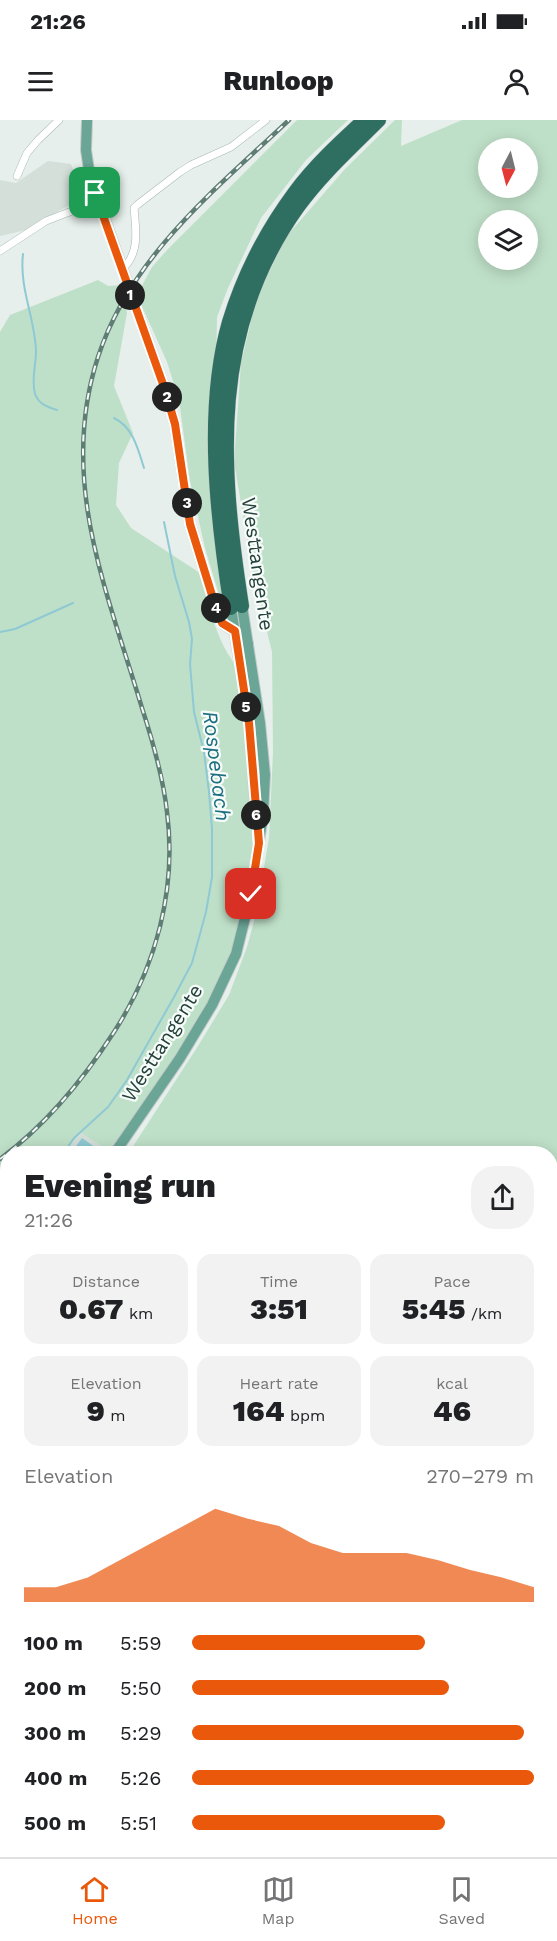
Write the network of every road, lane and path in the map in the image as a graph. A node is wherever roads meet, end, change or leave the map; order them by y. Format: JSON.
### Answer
{"nodes":[{"id":1,"x":59,"y":120,"type":"edge"},
{"id":2,"x":87,"y":120,"type":"edge"},
{"id":3,"x":266,"y":120,"type":"edge"},
{"id":4,"x":364,"y":120,"type":"edge"},
{"id":5,"x":379,"y":120,"type":"edge"},
{"id":6,"x":17,"y":176,"type":"dead end"},
{"id":7,"x":98,"y":201,"type":"junction"},
{"id":8,"x":0,"y":251,"type":"edge"},
{"id":9,"x":122,"y":269,"type":"junction"},
{"id":10,"x":230,"y":608,"type":"junction"},
{"id":11,"x":235,"y":631,"type":"junction"},
{"id":12,"x":250,"y":647,"type":"junction"},
{"id":13,"x":259,"y":843,"type":"junction"},
{"id":14,"x":120,"y":1146,"type":"edge"}],
"edges":[{"from":1,"to":6,"type":"street"},
{"from":2,"to":7,"type":"main road"},
{"from":3,"to":9,"type":"street"},
{"from":4,"to":10,"type":"highway","name":"Westtangente"},
{"from":5,"to":10,"type":"highway","name":"Westtangente"},
{"from":7,"to":8,"type":"street"},
{"from":7,"to":9,"type":"main road"},
{"from":9,"to":10,"type":"main road"},
{"from":10,"to":11,"type":"main road","name":"Westtangente"},
{"from":10,"to":12,"type":"main road","name":"Westtangente"},
{"from":11,"to":12,"type":"main road"},
{"from":11,"to":13,"type":"main road","name":"Westtangente"},
{"from":12,"to":13,"type":"main road","name":"Westtangente"},
{"from":13,"to":14,"type":"main road","name":"Westtangente"}]}
